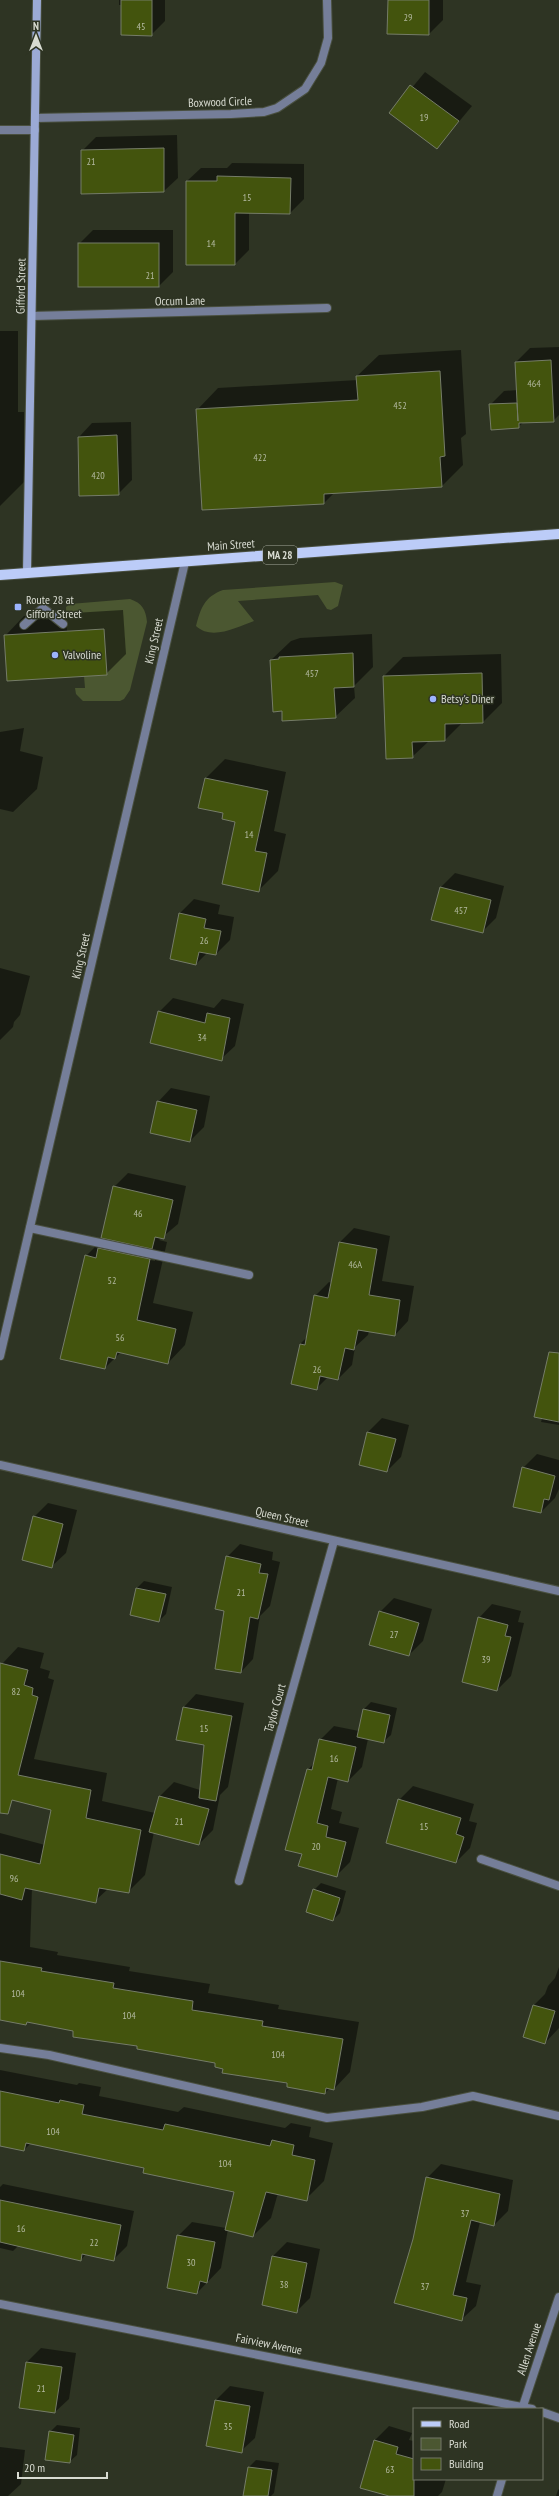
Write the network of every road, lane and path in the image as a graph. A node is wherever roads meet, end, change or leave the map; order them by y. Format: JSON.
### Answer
{"nodes":[{"id":1,"x":37,"y":0,"type":"edge"},
{"id":2,"x":327,"y":0,"type":"edge"},
{"id":3,"x":35,"y":118,"type":"junction"},
{"id":4,"x":0,"y":130,"type":"edge"},
{"id":5,"x":35,"y":130,"type":"junction"},
{"id":6,"x":327,"y":308,"type":"dead end"},
{"id":7,"x":32,"y":316,"type":"junction"},
{"id":8,"x":559,"y":534,"type":"edge"},
{"id":9,"x":185,"y":562,"type":"junction"},
{"id":10,"x":27,"y":573,"type":"junction"},
{"id":11,"x":0,"y":575,"type":"edge"},
{"id":12,"x":63,"y":624,"type":"dead end"},
{"id":13,"x":24,"y":625,"type":"dead end"},
{"id":14,"x":30,"y":1228,"type":"junction"},
{"id":15,"x":249,"y":1274,"type":"dead end"},
{"id":16,"x":0,"y":1356,"type":"edge"},
{"id":17,"x":0,"y":1465,"type":"edge"},
{"id":18,"x":334,"y":1541,"type":"junction"},
{"id":19,"x":559,"y":1591,"type":"edge"},
{"id":20,"x":481,"y":1859,"type":"dead end"},
{"id":21,"x":239,"y":1881,"type":"dead end"},
{"id":22,"x":559,"y":1886,"type":"edge"},
{"id":23,"x":0,"y":2048,"type":"edge"},
{"id":24,"x":559,"y":2116,"type":"edge"},
{"id":25,"x":559,"y":2297,"type":"edge"},
{"id":26,"x":0,"y":2304,"type":"edge"},
{"id":27,"x":523,"y":2408,"type":"edge"},
{"id":28,"x":543,"y":2412,"type":"edge"},
{"id":29,"x":559,"y":2418,"type":"edge"},
{"id":30,"x":502,"y":2480,"type":"edge"},
{"id":31,"x":497,"y":2496,"type":"edge"}],
"edges":[{"from":1,"to":3,"type":"main road","name":"Gifford Street"},
{"from":2,"to":3,"type":"street","name":"Boxwood Circle"},
{"from":3,"to":5,"type":"main road","name":"Gifford Street"},
{"from":4,"to":5,"type":"street"},
{"from":5,"to":7,"type":"main road","name":"Gifford Street"},
{"from":6,"to":7,"type":"street","name":"Occum Lane"},
{"from":7,"to":10,"type":"main road","name":"Gifford Street"},
{"from":8,"to":9,"type":"main road","name":"Main Street","number":"MA 28"},
{"from":9,"to":10,"type":"main road","name":"Main Street","number":"MA 28"},
{"from":9,"to":14,"type":"street","name":"King Street"},
{"from":10,"to":11,"type":"main road","name":"Main Street","number":"MA 28"},
{"from":12,"to":13,"type":"street"},
{"from":14,"to":15,"type":"street"},
{"from":14,"to":16,"type":"street","name":"King Street"},
{"from":17,"to":18,"type":"street","name":"Queen Street"},
{"from":18,"to":19,"type":"street","name":"Queen Street"},
{"from":18,"to":21,"type":"street","name":"Taylor Court"},
{"from":20,"to":22,"type":"street"},
{"from":23,"to":24,"type":"street"},
{"from":25,"to":27,"type":"street","name":"Allen Avenue"},
{"from":26,"to":27,"type":"street","name":"Fairview Avenue"},
{"from":28,"to":29,"type":"street"},
{"from":30,"to":31,"type":"street"}]}
